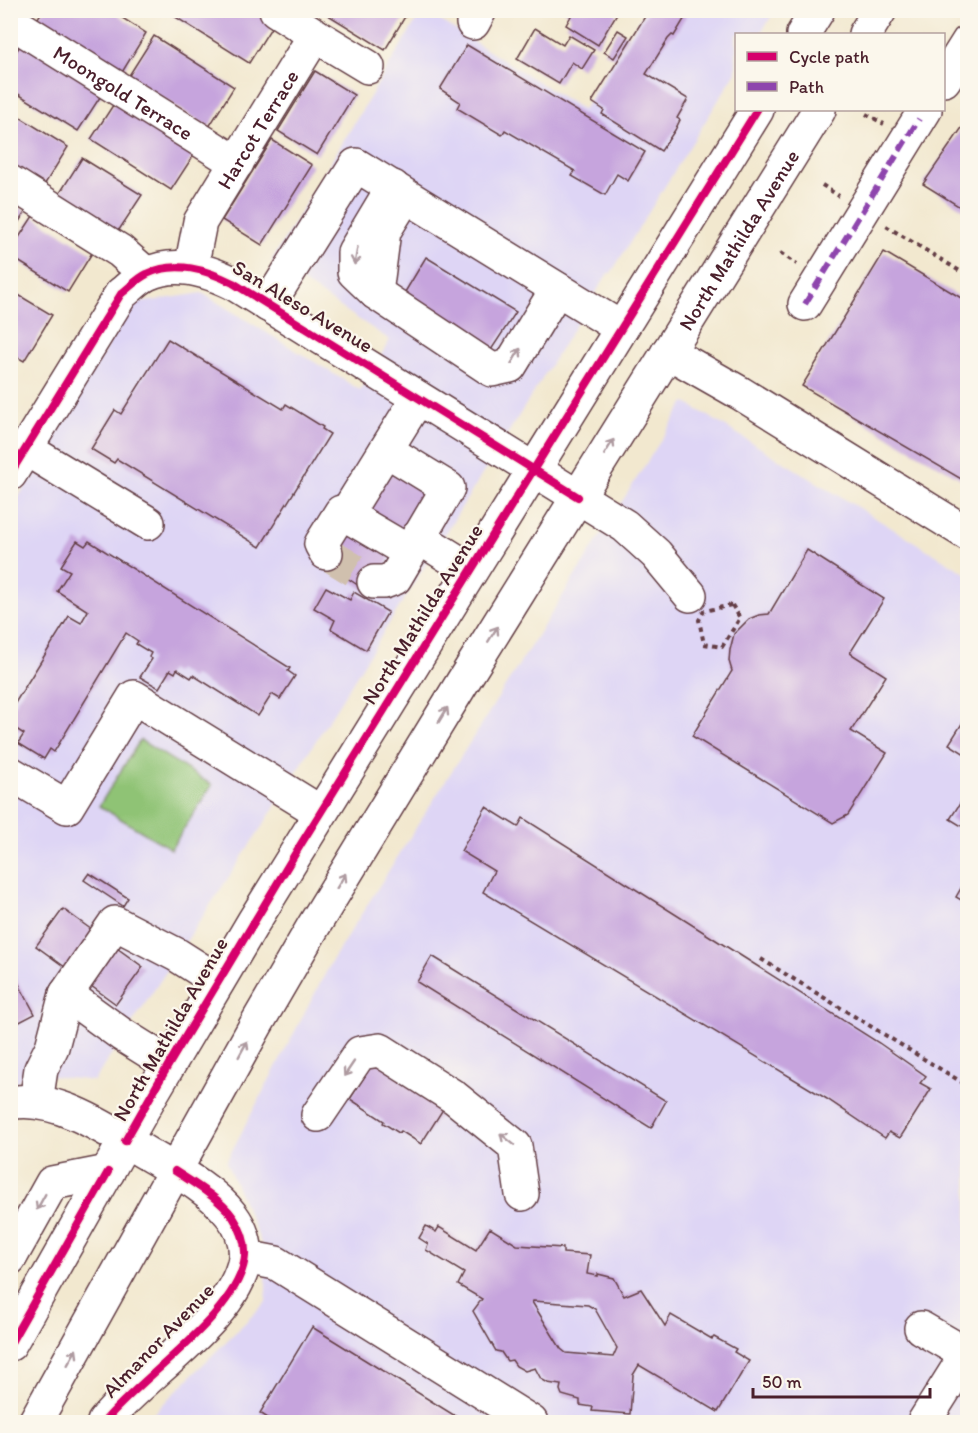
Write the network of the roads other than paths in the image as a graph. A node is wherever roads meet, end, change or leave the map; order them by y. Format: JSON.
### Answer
{"nodes":[{"id":1,"x":276,"y":10,"type":"edge"},
{"id":2,"x":818,"y":10,"type":"edge"},
{"id":3,"x":880,"y":10,"type":"edge"},
{"id":4,"x":10,"y":21,"type":"edge"},
{"id":5,"x":804,"y":33,"type":"edge"},
{"id":6,"x":866,"y":33,"type":"edge"},
{"id":7,"x":315,"y":35,"type":"junction"},
{"id":8,"x":968,"y":42,"type":"edge"},
{"id":9,"x":368,"y":67,"type":"dead end"},
{"id":10,"x":945,"y":78,"type":"edge"},
{"id":11,"x":756,"y":111,"type":"edge"},
{"id":12,"x":818,"y":111,"type":"edge"},
{"id":13,"x":922,"y":114,"type":"edge"},
{"id":14,"x":237,"y":163,"type":"junction"},
{"id":15,"x":10,"y":182,"type":"edge"},
{"id":16,"x":400,"y":191,"type":"junction"},
{"id":17,"x":191,"y":268,"type":"junction"},
{"id":18,"x":146,"y":274,"type":"junction"},
{"id":19,"x":557,"y":289,"type":"junction"},
{"id":20,"x":805,"y":303,"type":"dead end"},
{"id":21,"x":268,"y":305,"type":"junction"},
{"id":22,"x":621,"y":328,"type":"junction"},
{"id":23,"x":668,"y":352,"type":"junction"},
{"id":24,"x":418,"y":398,"type":"junction"},
{"id":25,"x":386,"y":450,"type":"junction"},
{"id":26,"x":18,"y":461,"type":"edge"},
{"id":27,"x":533,"y":469,"type":"junction"},
{"id":28,"x":578,"y":497,"type":"junction"},
{"id":29,"x":346,"y":514,"type":"junction"},
{"id":30,"x":148,"y":523,"type":"dead end"},
{"id":31,"x":968,"y":534,"type":"edge"},
{"id":32,"x":414,"y":545,"type":"junction"},
{"id":33,"x":326,"y":554,"type":"dead end"},
{"id":34,"x":471,"y":570,"type":"junction"},
{"id":35,"x":374,"y":582,"type":"dead end"},
{"id":36,"x":690,"y":595,"type":"dead end"},
{"id":37,"x":10,"y":773,"type":"edge"},
{"id":38,"x":320,"y":812,"type":"junction"},
{"id":39,"x":218,"y":981,"type":"junction"},
{"id":40,"x":66,"y":994,"type":"junction"},
{"id":41,"x":169,"y":1064,"type":"junction"},
{"id":42,"x":23,"y":1103,"type":"edge"},
{"id":43,"x":318,"y":1115,"type":"dead end"},
{"id":44,"x":125,"y":1141,"type":"junction"},
{"id":45,"x":175,"y":1171,"type":"junction"},
{"id":46,"x":108,"y":1172,"type":"junction"},
{"id":47,"x":522,"y":1194,"type":"dead end"},
{"id":48,"x":245,"y":1257,"type":"junction"},
{"id":49,"x":10,"y":1258,"type":"edge"},
{"id":50,"x":921,"y":1329,"type":"dead end"},
{"id":51,"x":10,"y":1344,"type":"edge"},
{"id":52,"x":967,"y":1353,"type":"edge"},
{"id":53,"x":35,"y":1422,"type":"edge"},
{"id":54,"x":104,"y":1422,"type":"edge"},
{"id":55,"x":531,"y":1422,"type":"edge"},
{"id":56,"x":924,"y":1422,"type":"edge"}],
"edges":[{"from":1,"to":7,"type":"main road"},
{"from":2,"to":5,"type":"main road"},
{"from":3,"to":6,"type":"main road"},
{"from":4,"to":14,"type":"main road","name":"Moongold Terrace"},
{"from":7,"to":9,"type":"main road"},
{"from":7,"to":14,"type":"main road","name":"Harcot Terrace"},
{"from":8,"to":10,"type":"main road"},
{"from":11,"to":22,"type":"main road","name":"North Mathilda Avenue"},
{"from":12,"to":23,"type":"main road","name":"North Mathilda Avenue"},
{"from":13,"to":20,"type":"main road"},
{"from":14,"to":17,"type":"main road","name":"Harcot Terrace"},
{"from":15,"to":18,"type":"main road"},
{"from":16,"to":19,"type":"main road"},
{"from":16,"to":19,"type":"main road","one_way":true},
{"from":16,"to":21,"type":"main road"},
{"from":17,"to":18,"type":"main road","name":"San Aleso Avenue"},
{"from":17,"to":21,"type":"main road","name":"San Aleso Avenue"},
{"from":18,"to":26,"type":"main road","name":"San Aleso Avenue"},
{"from":19,"to":22,"type":"main road"},
{"from":21,"to":24,"type":"main road","name":"San Aleso Avenue"},
{"from":22,"to":27,"type":"main road","name":"North Mathilda Avenue"},
{"from":28,"to":23,"type":"main road","name":"North Mathilda Avenue","one_way":true},
{"from":23,"to":31,"type":"main road"},
{"from":24,"to":25,"type":"main road"},
{"from":24,"to":27,"type":"main road","name":"San Aleso Avenue"},
{"from":25,"to":29,"type":"main road"},
{"from":25,"to":32,"type":"main road"},
{"from":26,"to":30,"type":"main road"},
{"from":27,"to":28,"type":"main road","name":"San Aleso Avenue"},
{"from":27,"to":34,"type":"main road","name":"North Mathilda Avenue"},
{"from":28,"to":36,"type":"main road","name":"San Aleso Avenue"},
{"from":45,"to":28,"type":"main road","name":"North Mathilda Avenue","one_way":true},
{"from":29,"to":32,"type":"main road"},
{"from":29,"to":33,"type":"main road"},
{"from":32,"to":34,"type":"main road"},
{"from":32,"to":35,"type":"main road"},
{"from":34,"to":38,"type":"main road","name":"North Mathilda Avenue"},
{"from":37,"to":38,"type":"main road"},
{"from":38,"to":39,"type":"main road","name":"North Mathilda Avenue"},
{"from":39,"to":40,"type":"main road"},
{"from":39,"to":41,"type":"main road","name":"North Mathilda Avenue"},
{"from":40,"to":41,"type":"main road"},
{"from":40,"to":42,"type":"main road"},
{"from":41,"to":44,"type":"main road","name":"North Mathilda Avenue"},
{"from":42,"to":44,"type":"main road"},
{"from":47,"to":43,"type":"main road","one_way":true},
{"from":44,"to":45,"type":"main road"},
{"from":44,"to":46,"type":"main road","name":"North Mathilda Avenue"},
{"from":45,"to":48,"type":"main road"},
{"from":53,"to":45,"type":"main road","name":"North Mathilda Avenue","one_way":true},
{"from":46,"to":49,"type":"main road","one_way":true},
{"from":46,"to":51,"type":"main road","name":"North Mathilda Avenue"},
{"from":48,"to":54,"type":"main road","name":"Almanor Avenue"},
{"from":48,"to":55,"type":"main road"},
{"from":50,"to":52,"type":"main road"},
{"from":52,"to":56,"type":"main road"}]}
